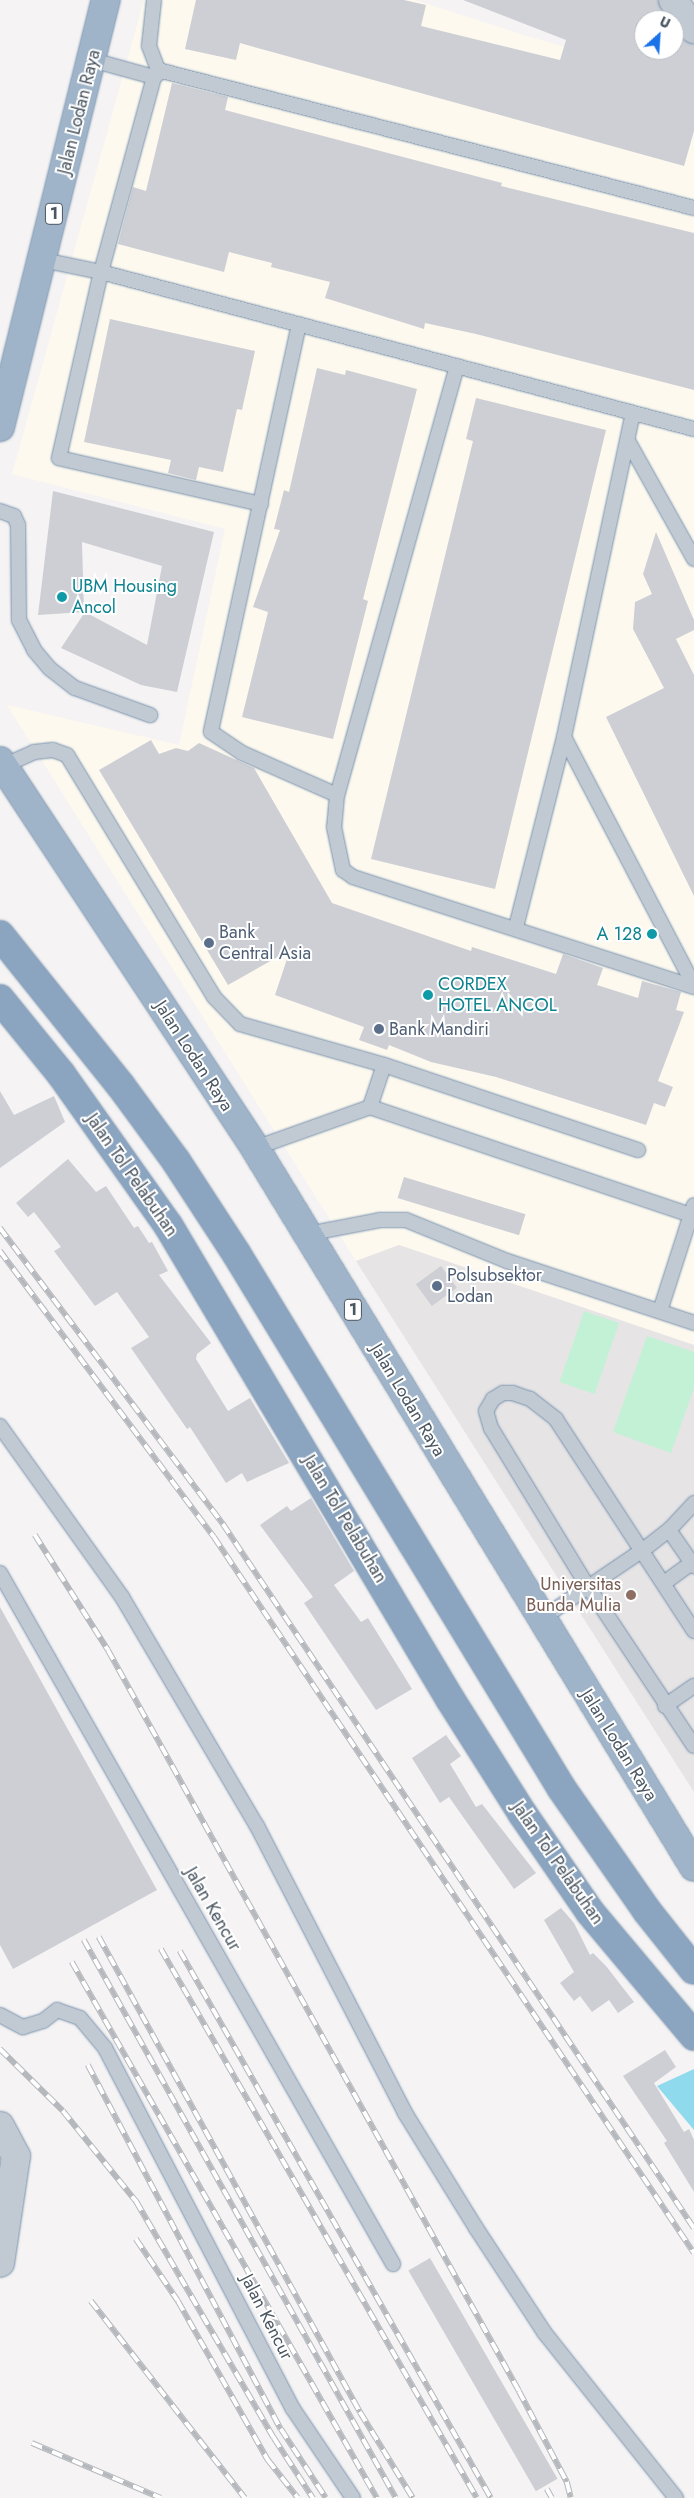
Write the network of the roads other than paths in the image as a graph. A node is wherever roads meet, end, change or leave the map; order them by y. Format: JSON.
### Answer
{"nodes":[{"id":1,"x":106,"y":0,"type":"edge"},
{"id":2,"x":154,"y":0,"type":"edge"},
{"id":3,"x":673,"y":0,"type":"edge"},
{"id":4,"x":694,"y":29,"type":"edge"},
{"id":5,"x":92,"y":60,"type":"junction"},
{"id":6,"x":156,"y":75,"type":"junction"},
{"id":7,"x":694,"y":208,"type":"edge"},
{"id":8,"x":43,"y":260,"type":"junction"},
{"id":9,"x":101,"y":272,"type":"junction"},
{"id":10,"x":299,"y":324,"type":"junction"},
{"id":11,"x":457,"y":366,"type":"junction"},
{"id":12,"x":632,"y":412,"type":"junction"},
{"id":13,"x":0,"y":427,"type":"edge"},
{"id":14,"x":694,"y":429,"type":"edge"},
{"id":15,"x":628,"y":441,"type":"junction"},
{"id":16,"x":261,"y":504,"type":"junction"},
{"id":17,"x":0,"y":511,"type":"edge"},
{"id":18,"x":694,"y":559,"type":"edge"},
{"id":19,"x":150,"y":715,"type":"dead end"},
{"id":20,"x":564,"y":737,"type":"junction"},
{"id":21,"x":2,"y":763,"type":"edge"},
{"id":22,"x":337,"y":795,"type":"junction"},
{"id":23,"x":516,"y":927,"type":"junction"},
{"id":24,"x":0,"y":935,"type":"edge"},
{"id":25,"x":694,"y":987,"type":"edge"},
{"id":26,"x":0,"y":1000,"type":"edge"},
{"id":27,"x":384,"y":1065,"type":"junction"},
{"id":28,"x":370,"y":1107,"type":"junction"},
{"id":29,"x":255,"y":1148,"type":"junction"},
{"id":30,"x":638,"y":1150,"type":"dead end"},
{"id":31,"x":693,"y":1212,"type":"edge"},
{"id":32,"x":307,"y":1234,"type":"junction"},
{"id":33,"x":660,"y":1311,"type":"junction"},
{"id":34,"x":694,"y":1323,"type":"edge"},
{"id":35,"x":0,"y":1426,"type":"edge"},
{"id":36,"x":694,"y":1503,"type":"edge"},
{"id":37,"x":669,"y":1530,"type":"junction"},
{"id":38,"x":643,"y":1550,"type":"junction"},
{"id":39,"x":693,"y":1565,"type":"edge"},
{"id":40,"x":0,"y":1573,"type":"edge"},
{"id":41,"x":664,"y":1582,"type":"junction"},
{"id":42,"x":587,"y":1586,"type":"junction"},
{"id":43,"x":541,"y":1619,"type":"junction"},
{"id":44,"x":694,"y":1631,"type":"edge"},
{"id":45,"x":694,"y":1686,"type":"edge"},
{"id":46,"x":665,"y":1706,"type":"junction"},
{"id":47,"x":694,"y":1746,"type":"edge"},
{"id":48,"x":694,"y":1867,"type":"edge"},
{"id":49,"x":694,"y":1970,"type":"edge"},
{"id":50,"x":0,"y":2015,"type":"edge"},
{"id":51,"x":694,"y":2036,"type":"edge"},
{"id":52,"x":0,"y":2126,"type":"edge"},
{"id":53,"x":0,"y":2263,"type":"edge"},
{"id":54,"x":393,"y":2264,"type":"dead end"},
{"id":55,"x":353,"y":2498,"type":"edge"},
{"id":56,"x":676,"y":2498,"type":"edge"}],
"edges":[{"from":1,"to":5,"type":"highway","name":"Jalan Lodan Raya","number":"1"},
{"from":2,"to":6,"type":"lane"},
{"from":3,"to":4,"type":"street"},
{"from":5,"to":6,"type":"lane"},
{"from":5,"to":8,"type":"highway","name":"Jalan Lodan Raya","number":"1"},
{"from":6,"to":7,"type":"lane"},
{"from":6,"to":9,"type":"lane"},
{"from":8,"to":9,"type":"lane"},
{"from":8,"to":13,"type":"highway","name":"Jalan Lodan Raya","number":"1"},
{"from":9,"to":10,"type":"lane"},
{"from":9,"to":16,"type":"lane"},
{"from":10,"to":11,"type":"lane"},
{"from":10,"to":16,"type":"lane"},
{"from":11,"to":12,"type":"lane"},
{"from":11,"to":22,"type":"lane"},
{"from":12,"to":14,"type":"lane"},
{"from":12,"to":15,"type":"lane"},
{"from":15,"to":18,"type":"lane"},
{"from":15,"to":20,"type":"lane"},
{"from":16,"to":22,"type":"lane"},
{"from":17,"to":19,"type":"lane"},
{"from":20,"to":23,"type":"lane"},
{"from":20,"to":25,"type":"lane"},
{"from":21,"to":27,"type":"lane"},
{"from":21,"to":29,"type":"highway","name":"Jalan Lodan Raya","number":"1"},
{"from":22,"to":23,"type":"lane"},
{"from":23,"to":25,"type":"lane"},
{"from":24,"to":49,"type":"highway"},
{"from":26,"to":51,"type":"highway","name":"Jalan Tol Pelabuhan"},
{"from":27,"to":28,"type":"lane"},
{"from":27,"to":30,"type":"lane"},
{"from":28,"to":29,"type":"lane"},
{"from":28,"to":31,"type":"lane"},
{"from":29,"to":32,"type":"highway","name":"Jalan Lodan Raya","number":"1"},
{"from":31,"to":33,"type":"lane"},
{"from":32,"to":33,"type":"lane"},
{"from":32,"to":43,"type":"highway","name":"Jalan Lodan Raya","number":"1"},
{"from":33,"to":34,"type":"lane"},
{"from":35,"to":56,"type":"lane"},
{"from":36,"to":37,"type":"lane"},
{"from":37,"to":38,"type":"lane"},
{"from":37,"to":39,"type":"lane"},
{"from":38,"to":41,"type":"lane"},
{"from":38,"to":42,"type":"lane"},
{"from":38,"to":42,"type":"lane"},
{"from":39,"to":41,"type":"lane"},
{"from":40,"to":54,"type":"lane","name":"Jalan Kencur"},
{"from":41,"to":44,"type":"lane"},
{"from":42,"to":43,"type":"lane"},
{"from":42,"to":46,"type":"lane"},
{"from":43,"to":48,"type":"highway","name":"Jalan Lodan Raya","number":"1"},
{"from":45,"to":46,"type":"lane"},
{"from":46,"to":47,"type":"lane"},
{"from":50,"to":55,"type":"lane","name":"Jalan Kencur"},
{"from":52,"to":53,"type":"street"}]}
